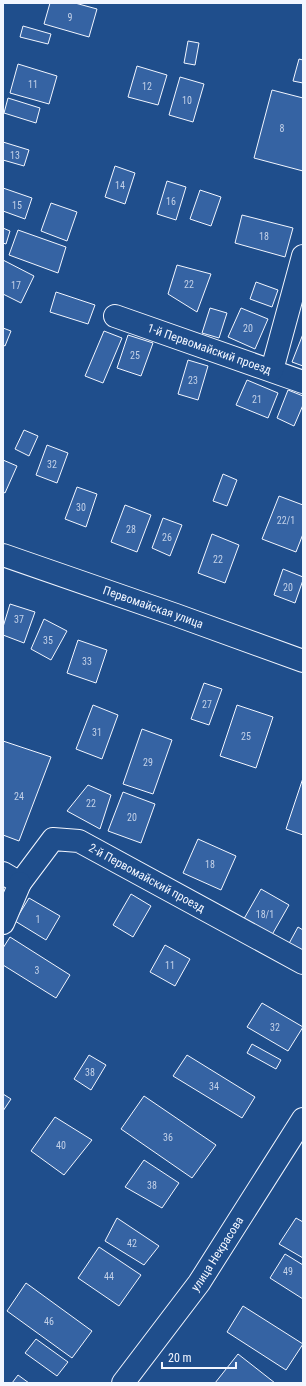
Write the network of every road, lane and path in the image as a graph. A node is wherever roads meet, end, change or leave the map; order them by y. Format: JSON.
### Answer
{"nodes":[{"id":1,"x":303,"y":256,"type":"edge"},
{"id":2,"x":115,"y":316,"type":"dead end"},
{"id":3,"x":272,"y":370,"type":"junction"},
{"id":4,"x":303,"y":382,"type":"edge"},
{"id":5,"x":3,"y":555,"type":"edge"},
{"id":6,"x":303,"y":661,"type":"edge"},
{"id":7,"x":12,"y":878,"type":"edge"},
{"id":8,"x":3,"y":923,"type":"edge"},
{"id":9,"x":303,"y":963,"type":"edge"},
{"id":10,"x":303,"y":1119,"type":"edge"},
{"id":11,"x":123,"y":1383,"type":"edge"}],
"edges":[{"from":1,"to":3,"type":"street"},
{"from":2,"to":3,"type":"street","name":"1-й Первомайский проезд"},
{"from":3,"to":4,"type":"street","name":"1-й Первомайский проезд"},
{"from":5,"to":6,"type":"street","name":"Первомайская улица"},
{"from":7,"to":8,"type":"street"},
{"from":7,"to":9,"type":"street","name":"2-й Первомайский проезд"},
{"from":10,"to":11,"type":"street","name":"улица Некрасова"}]}
